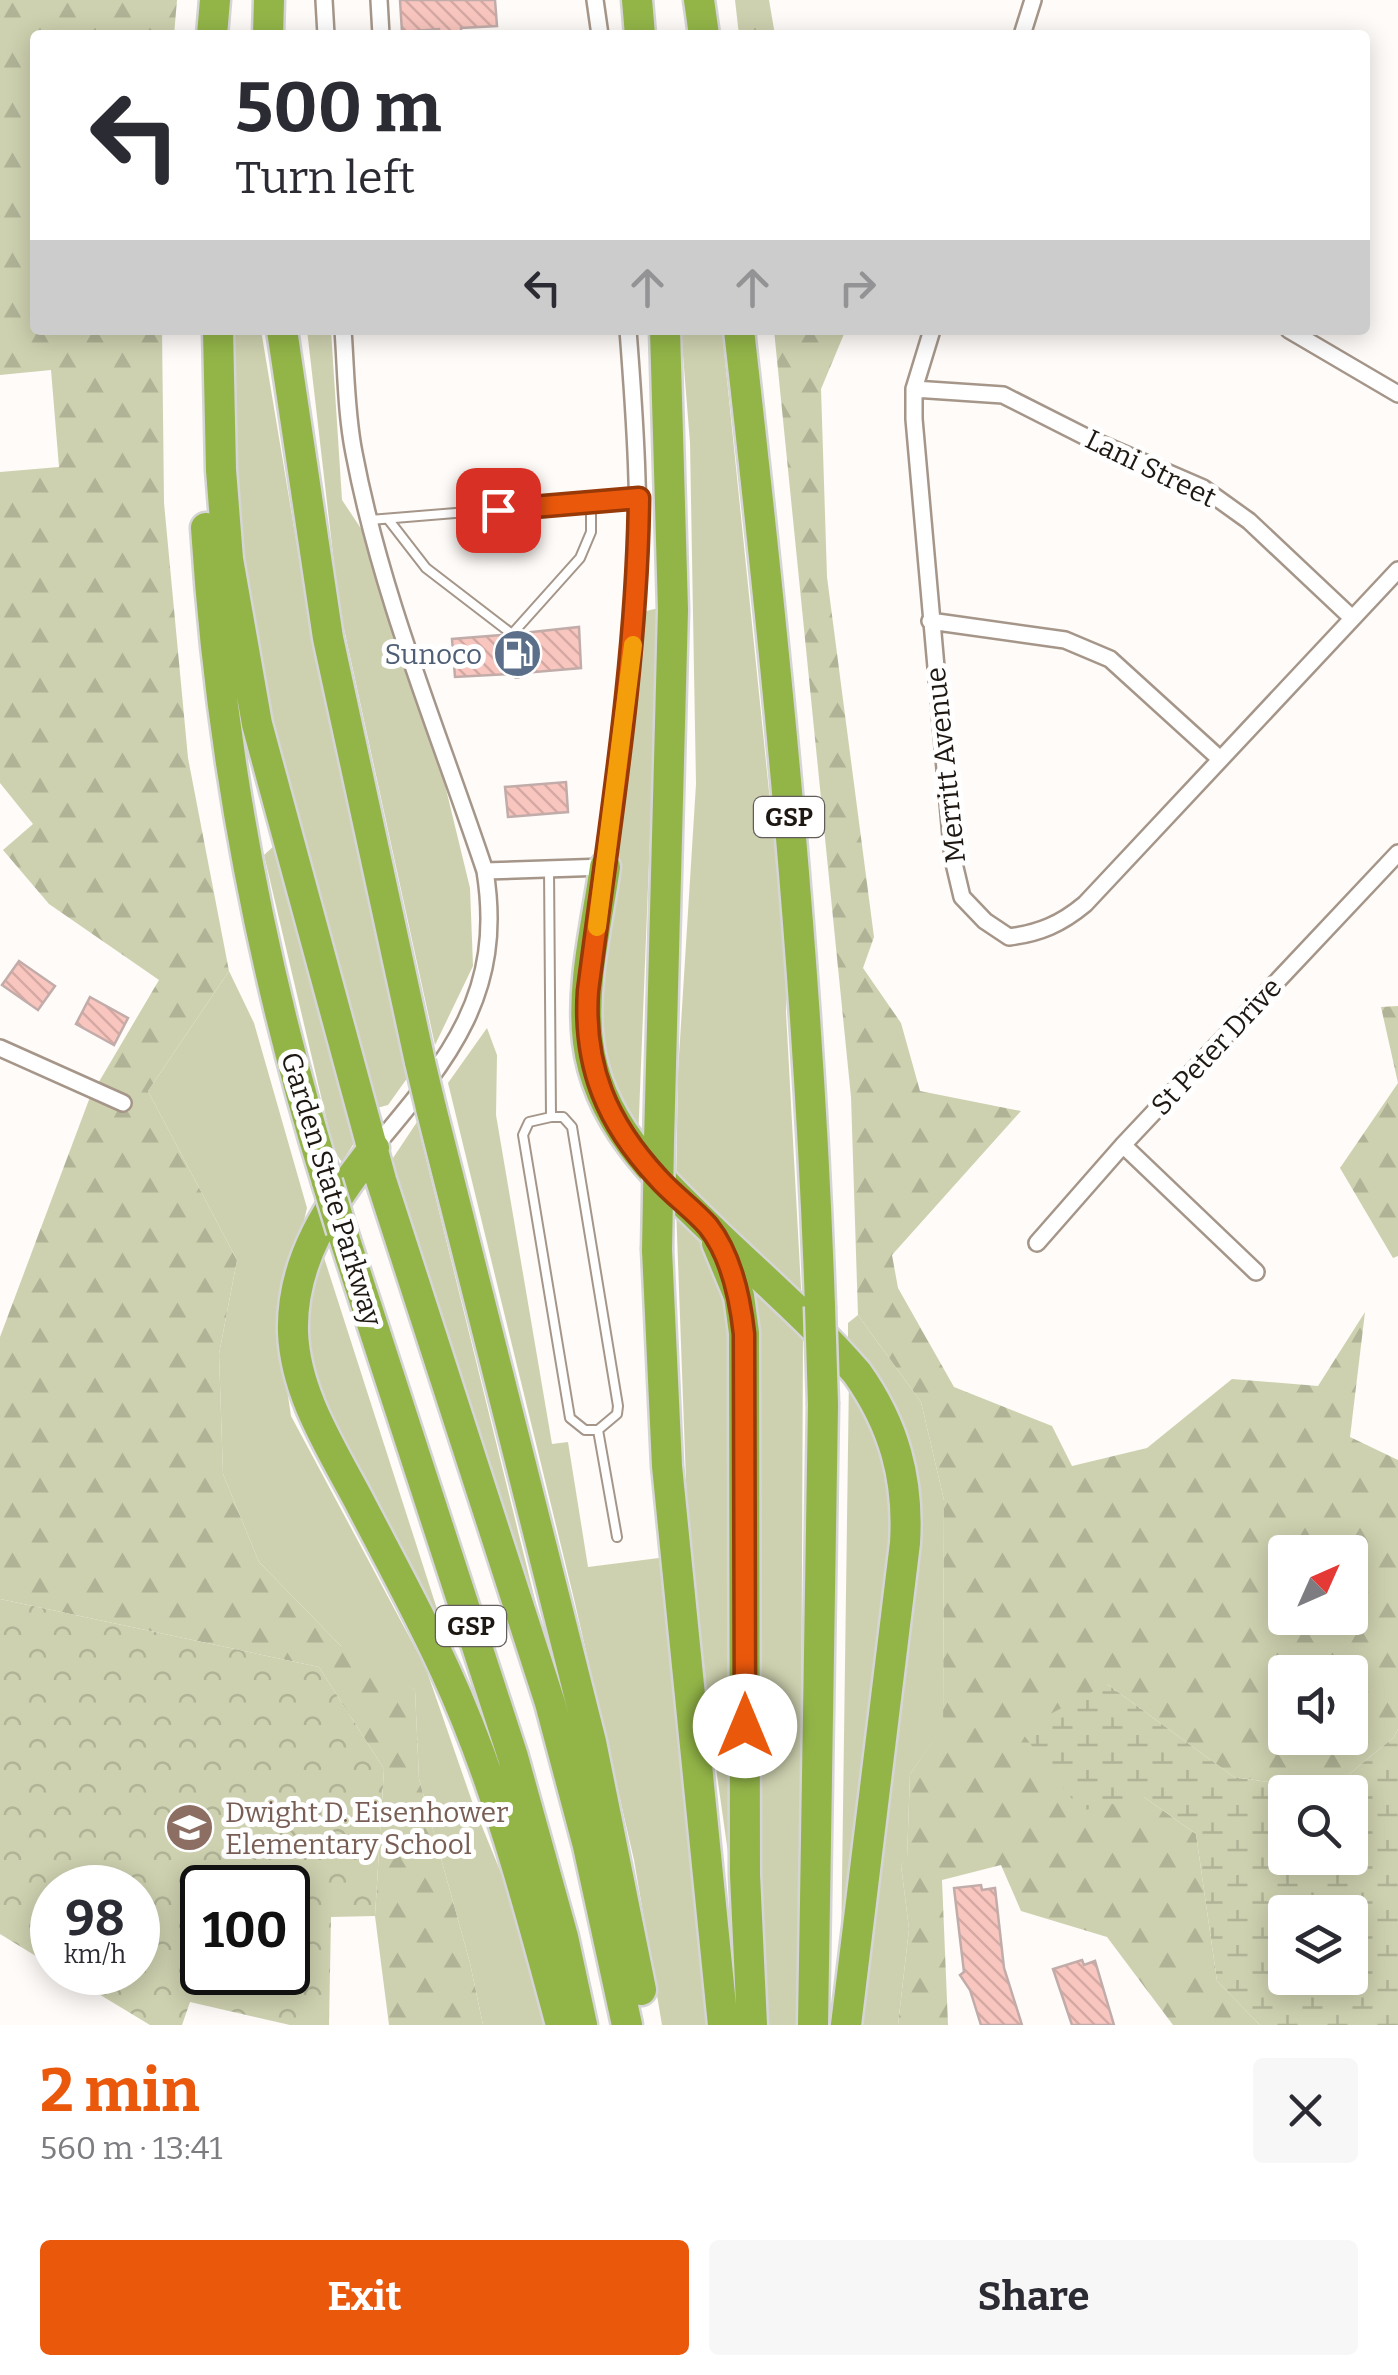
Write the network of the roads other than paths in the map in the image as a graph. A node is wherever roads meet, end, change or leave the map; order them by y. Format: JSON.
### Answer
{"nodes":[{"id":1,"x":214,"y":0,"type":"edge"},
{"id":2,"x":269,"y":0,"type":"edge"},
{"id":3,"x":324,"y":0,"type":"edge"},
{"id":4,"x":379,"y":0,"type":"edge"},
{"id":5,"x":595,"y":0,"type":"edge"},
{"id":6,"x":636,"y":0,"type":"edge"},
{"id":7,"x":700,"y":0,"type":"edge"},
{"id":8,"x":1033,"y":0,"type":"edge"},
{"id":9,"x":212,"y":30,"type":"edge"},
{"id":10,"x":268,"y":30,"type":"edge"},
{"id":11,"x":326,"y":30,"type":"edge"},
{"id":12,"x":381,"y":30,"type":"edge"},
{"id":13,"x":599,"y":30,"type":"edge"},
{"id":14,"x":639,"y":30,"type":"edge"},
{"id":15,"x":703,"y":30,"type":"edge"},
{"id":16,"x":1024,"y":30,"type":"edge"},
{"id":17,"x":199,"y":335,"type":"edge"},
{"id":18,"x":218,"y":335,"type":"edge"},
{"id":19,"x":283,"y":335,"type":"edge"},
{"id":20,"x":343,"y":335,"type":"edge"},
{"id":21,"x":628,"y":335,"type":"edge"},
{"id":22,"x":664,"y":335,"type":"edge"},
{"id":23,"x":740,"y":335,"type":"edge"},
{"id":24,"x":930,"y":335,"type":"edge"},
{"id":25,"x":1298,"y":335,"type":"edge"},
{"id":26,"x":914,"y":389,"type":"junction"},
{"id":27,"x":1398,"y":394,"type":"edge"},
{"id":28,"x":639,"y":498,"type":"junction"},
{"id":29,"x":591,"y":502,"type":"junction"},
{"id":30,"x":388,"y":519,"type":"junction"},
{"id":31,"x":370,"y":520,"type":"junction"},
{"id":32,"x":1398,"y":570,"type":"edge"},
{"id":33,"x":1352,"y":618,"type":"junction"},
{"id":34,"x":930,"y":621,"type":"junction"},
{"id":35,"x":512,"y":634,"type":"junction"},
{"id":36,"x":517,"y":673,"type":"dead end"},
{"id":37,"x":1220,"y":760,"type":"junction"},
{"id":38,"x":1398,"y":854,"type":"edge"},
{"id":39,"x":605,"y":868,"type":"junction"},
{"id":40,"x":549,"y":869,"type":"junction"},
{"id":41,"x":485,"y":871,"type":"junction"},
{"id":42,"x":0,"y":1048,"type":"edge"},
{"id":43,"x":123,"y":1103,"type":"dead end"},
{"id":44,"x":551,"y":1117,"type":"junction"},
{"id":45,"x":1123,"y":1145,"type":"junction"},
{"id":46,"x":374,"y":1148,"type":"junction"},
{"id":47,"x":708,"y":1227,"type":"junction"},
{"id":48,"x":1037,"y":1242,"type":"dead end"},
{"id":49,"x":1256,"y":1272,"type":"dead end"},
{"id":50,"x":598,"y":1430,"type":"junction"},
{"id":51,"x":617,"y":1537,"type":"dead end"},
{"id":52,"x":561,"y":2025,"type":"edge"},
{"id":53,"x":582,"y":2025,"type":"edge"},
{"id":54,"x":627,"y":2025,"type":"edge"},
{"id":55,"x":647,"y":2025,"type":"edge"},
{"id":56,"x":723,"y":2025,"type":"edge"},
{"id":57,"x":752,"y":2025,"type":"edge"},
{"id":58,"x":813,"y":2025,"type":"edge"},
{"id":59,"x":846,"y":2025,"type":"edge"}],
"edges":[{"from":1,"to":9,"type":"highway"},
{"from":2,"to":10,"type":"highway"},
{"from":3,"to":11,"type":"street"},
{"from":4,"to":12,"type":"street"},
{"from":5,"to":13,"type":"street"},
{"from":6,"to":14,"type":"highway"},
{"from":7,"to":15,"type":"highway"},
{"from":8,"to":16,"type":"street"},
{"from":17,"to":53,"type":"highway","name":"Garden State Parkway","number":"GSP","bridge":true},
{"from":18,"to":46,"type":"highway"},
{"from":19,"to":55,"type":"highway","bridge":true},
{"from":20,"to":31,"type":"street"},
{"from":21,"to":28,"type":"street"},
{"from":22,"to":56,"type":"highway","bridge":true},
{"from":23,"to":58,"type":"highway","number":"GSP","bridge":true},
{"from":24,"to":26,"type":"street","name":"Merritt Avenue"},
{"from":25,"to":27,"type":"street"},
{"from":26,"to":33,"type":"street","name":"Lani Street"},
{"from":26,"to":34,"type":"street","name":"Merritt Avenue"},
{"from":28,"to":29,"type":"lane"},
{"from":28,"to":39,"type":"street"},
{"from":29,"to":30,"type":"lane"},
{"from":29,"to":35,"type":"lane"},
{"from":30,"to":31,"type":"lane"},
{"from":30,"to":35,"type":"lane"},
{"from":31,"to":41,"type":"street"},
{"from":32,"to":33,"type":"street","name":"Merritt Avenue"},
{"from":33,"to":37,"type":"street","name":"Merritt Avenue"},
{"from":34,"to":37,"type":"street"},
{"from":34,"to":37,"type":"street","name":"Merritt Avenue"},
{"from":35,"to":36,"type":"lane"},
{"from":38,"to":45,"type":"street","name":"St Peter Drive"},
{"from":39,"to":40,"type":"street"},
{"from":39,"to":47,"type":"highway"},
{"from":40,"to":41,"type":"street"},
{"from":40,"to":44,"type":"lane"},
{"from":41,"to":46,"type":"street"},
{"from":42,"to":43,"type":"street"},
{"from":44,"to":50,"type":"lane"},
{"from":44,"to":50,"type":"lane"},
{"from":45,"to":48,"type":"street","name":"St Peter Drive"},
{"from":45,"to":49,"type":"street"},
{"from":46,"to":52,"type":"highway"},
{"from":46,"to":54,"type":"highway"},
{"from":47,"to":57,"type":"highway"},
{"from":47,"to":59,"type":"highway"},
{"from":50,"to":51,"type":"lane"}]}
